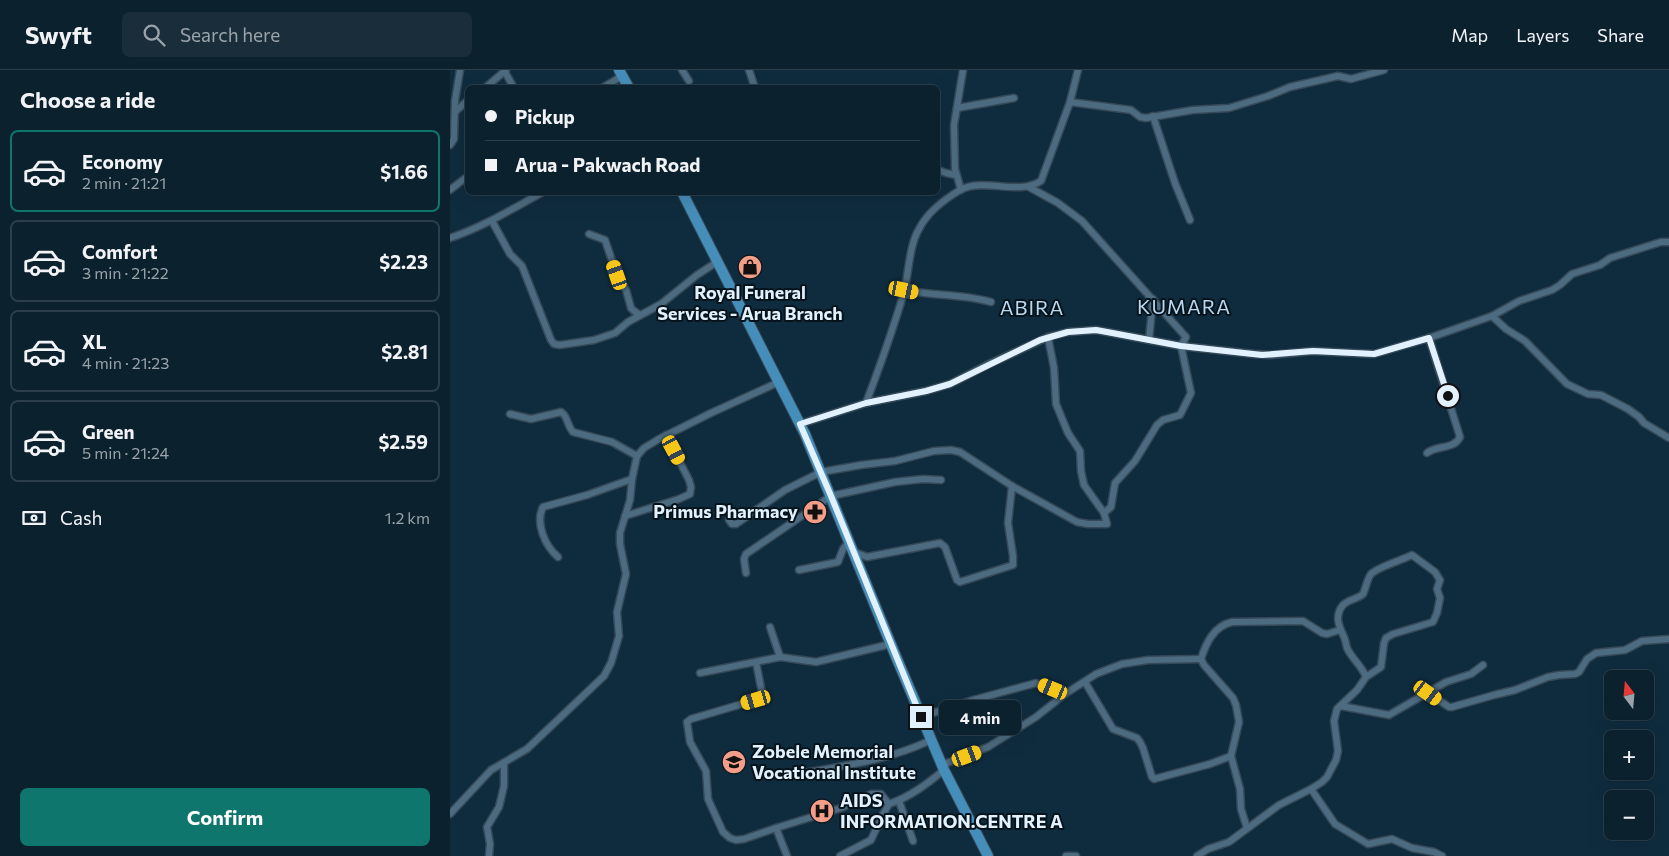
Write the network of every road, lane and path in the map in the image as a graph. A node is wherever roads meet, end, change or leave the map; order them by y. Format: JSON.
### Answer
{"nodes":[{"id":1,"x":460,"y":70,"type":"edge"},
{"id":2,"x":682,"y":70,"type":"edge"},
{"id":3,"x":749,"y":70,"type":"edge"},
{"id":4,"x":963,"y":70,"type":"edge"},
{"id":5,"x":1078,"y":70,"type":"edge"},
{"id":6,"x":1384,"y":70,"type":"edge"},
{"id":7,"x":505,"y":71,"type":"edge"},
{"id":8,"x":621,"y":73,"type":"edge"},
{"id":9,"x":689,"y":81,"type":"dead end"},
{"id":10,"x":489,"y":85,"type":"edge"},
{"id":11,"x":512,"y":85,"type":"edge"},
{"id":12,"x":606,"y":85,"type":"edge"},
{"id":13,"x":627,"y":85,"type":"edge"},
{"id":14,"x":754,"y":85,"type":"edge"},
{"id":15,"x":1014,"y":98,"type":"dead end"},
{"id":16,"x":1070,"y":102,"type":"junction"},
{"id":17,"x":465,"y":103,"type":"edge"},
{"id":18,"x":956,"y":108,"type":"junction"},
{"id":19,"x":455,"y":112,"type":"junction"},
{"id":20,"x":1153,"y":116,"type":"junction"},
{"id":21,"x":450,"y":145,"type":"edge"},
{"id":22,"x":940,"y":171,"type":"edge"},
{"id":23,"x":956,"y":175,"type":"junction"},
{"id":24,"x":465,"y":179,"type":"edge"},
{"id":25,"x":1029,"y":187,"type":"junction"},
{"id":26,"x":961,"y":190,"type":"junction"},
{"id":27,"x":450,"y":192,"type":"edge"},
{"id":28,"x":538,"y":195,"type":"edge"},
{"id":29,"x":684,"y":195,"type":"edge"},
{"id":30,"x":450,"y":198,"type":"edge"},
{"id":31,"x":492,"y":220,"type":"junction"},
{"id":32,"x":1190,"y":220,"type":"dead end"},
{"id":33,"x":589,"y":234,"type":"dead end"},
{"id":34,"x":450,"y":238,"type":"edge"},
{"id":35,"x":1669,"y":242,"type":"edge"},
{"id":36,"x":718,"y":262,"type":"junction"},
{"id":37,"x":904,"y":290,"type":"junction"},
{"id":38,"x":1153,"y":299,"type":"junction"},
{"id":39,"x":992,"y":302,"type":"dead end"},
{"id":40,"x":640,"y":315,"type":"junction"},
{"id":41,"x":1492,"y":316,"type":"junction"},
{"id":42,"x":1048,"y":337,"type":"junction"},
{"id":43,"x":1429,"y":338,"type":"junction"},
{"id":44,"x":1149,"y":340,"type":"junction"},
{"id":45,"x":1181,"y":346,"type":"junction"},
{"id":46,"x":779,"y":382,"type":"junction"},
{"id":47,"x":866,"y":403,"type":"junction"},
{"id":48,"x":510,"y":414,"type":"dead end"},
{"id":49,"x":800,"y":424,"type":"junction"},
{"id":50,"x":666,"y":435,"type":"junction"},
{"id":51,"x":1669,"y":438,"type":"edge"},
{"id":52,"x":1427,"y":453,"type":"dead end"},
{"id":53,"x":637,"y":456,"type":"junction"},
{"id":54,"x":821,"y":472,"type":"junction"},
{"id":55,"x":632,"y":479,"type":"junction"},
{"id":56,"x":941,"y":480,"type":"dead end"},
{"id":57,"x":1012,"y":486,"type":"junction"},
{"id":58,"x":831,"y":496,"type":"junction"},
{"id":59,"x":1104,"y":513,"type":"junction"},
{"id":60,"x":625,"y":516,"type":"junction"},
{"id":61,"x":728,"y":520,"type":"dead end"},
{"id":62,"x":850,"y":542,"type":"junction"},
{"id":63,"x":854,"y":552,"type":"junction"},
{"id":64,"x":558,"y":556,"type":"dead end"},
{"id":65,"x":799,"y":570,"type":"dead end"},
{"id":66,"x":746,"y":573,"type":"dead end"},
{"id":67,"x":770,"y":627,"type":"dead end"},
{"id":68,"x":1340,"y":630,"type":"junction"},
{"id":69,"x":1669,"y":639,"type":"edge"},
{"id":70,"x":891,"y":644,"type":"junction"},
{"id":71,"x":780,"y":657,"type":"junction"},
{"id":72,"x":1201,"y":659,"type":"junction"},
{"id":73,"x":756,"y":662,"type":"junction"},
{"id":74,"x":1483,"y":665,"type":"dead end"},
{"id":75,"x":700,"y":673,"type":"dead end"},
{"id":76,"x":1366,"y":677,"type":"junction"},
{"id":77,"x":1085,"y":682,"type":"junction"},
{"id":78,"x":1428,"y":693,"type":"junction"},
{"id":79,"x":1065,"y":694,"type":"junction"},
{"id":80,"x":1341,"y":706,"type":"junction"},
{"id":81,"x":921,"y":717,"type":"junction"},
{"id":82,"x":931,"y":740,"type":"junction"},
{"id":83,"x":1231,"y":756,"type":"junction"},
{"id":84,"x":504,"y":763,"type":"junction"},
{"id":85,"x":943,"y":768,"type":"junction"},
{"id":86,"x":786,"y":776,"type":"dead end"},
{"id":87,"x":1311,"y":789,"type":"junction"},
{"id":88,"x":900,"y":801,"type":"junction"},
{"id":89,"x":889,"y":804,"type":"junction"},
{"id":90,"x":450,"y":814,"type":"edge"},
{"id":91,"x":776,"y":828,"type":"junction"},
{"id":92,"x":1247,"y":828,"type":"junction"},
{"id":93,"x":913,"y":841,"type":"dead end"},
{"id":94,"x":489,"y":856,"type":"edge"},
{"id":95,"x":787,"y":856,"type":"edge"},
{"id":96,"x":840,"y":856,"type":"edge"},
{"id":97,"x":988,"y":856,"type":"edge"},
{"id":98,"x":1066,"y":856,"type":"edge"},
{"id":99,"x":1076,"y":856,"type":"edge"},
{"id":100,"x":1197,"y":856,"type":"edge"},
{"id":101,"x":1442,"y":856,"type":"edge"}],
"edges":[{"from":1,"to":19,"type":"street"},
{"from":2,"to":9,"type":"street"},
{"from":3,"to":14,"type":"street"},
{"from":4,"to":18,"type":"street"},
{"from":5,"to":16,"type":"street"},
{"from":6,"to":20,"type":"street"},
{"from":7,"to":10,"type":"street"},
{"from":7,"to":11,"type":"street"},
{"from":8,"to":12,"type":"street"},
{"from":8,"to":13,"type":"main road"},
{"from":15,"to":18,"type":"street"},
{"from":16,"to":20,"type":"street"},
{"from":16,"to":25,"type":"street"},
{"from":17,"to":19,"type":"street"},
{"from":18,"to":23,"type":"street"},
{"from":19,"to":21,"type":"street"},
{"from":20,"to":32,"type":"street"},
{"from":22,"to":23,"type":"street"},
{"from":23,"to":26,"type":"street"},
{"from":24,"to":27,"type":"street"},
{"from":25,"to":26,"type":"street"},
{"from":25,"to":38,"type":"street"},
{"from":26,"to":37,"type":"street"},
{"from":27,"to":30,"type":"street"},
{"from":28,"to":31,"type":"street"},
{"from":29,"to":36,"type":"main road"},
{"from":31,"to":34,"type":"street"},
{"from":31,"to":40,"type":"street"},
{"from":33,"to":40,"type":"street"},
{"from":35,"to":41,"type":"street"},
{"from":36,"to":40,"type":"street"},
{"from":36,"to":46,"type":"main road"},
{"from":37,"to":39,"type":"street"},
{"from":37,"to":47,"type":"street"},
{"from":38,"to":44,"type":"street"},
{"from":38,"to":45,"type":"street"},
{"from":41,"to":43,"type":"street"},
{"from":41,"to":51,"type":"street"},
{"from":42,"to":44,"type":"street"},
{"from":42,"to":47,"type":"street"},
{"from":42,"to":59,"type":"street"},
{"from":43,"to":45,"type":"street"},
{"from":43,"to":52,"type":"street"},
{"from":44,"to":45,"type":"street"},
{"from":45,"to":59,"type":"street"},
{"from":46,"to":49,"type":"main road"},
{"from":46,"to":50,"type":"street"},
{"from":47,"to":49,"type":"street"},
{"from":48,"to":53,"type":"street"},
{"from":49,"to":54,"type":"main road"},
{"from":50,"to":53,"type":"street"},
{"from":50,"to":60,"type":"street"},
{"from":53,"to":55,"type":"street"},
{"from":54,"to":57,"type":"street"},
{"from":54,"to":58,"type":"main road"},
{"from":54,"to":61,"type":"street"},
{"from":55,"to":60,"type":"street"},
{"from":55,"to":64,"type":"street"},
{"from":56,"to":58,"type":"street"},
{"from":57,"to":59,"type":"street"},
{"from":57,"to":63,"type":"street"},
{"from":58,"to":62,"type":"main road"},
{"from":58,"to":66,"type":"street"},
{"from":60,"to":84,"type":"street"},
{"from":62,"to":63,"type":"main road"},
{"from":62,"to":65,"type":"street"},
{"from":63,"to":70,"type":"main road"},
{"from":67,"to":71,"type":"street"},
{"from":68,"to":72,"type":"street"},
{"from":68,"to":76,"type":"street"},
{"from":68,"to":76,"type":"street"},
{"from":69,"to":78,"type":"street"},
{"from":70,"to":71,"type":"street"},
{"from":70,"to":81,"type":"main road"},
{"from":71,"to":73,"type":"street"},
{"from":72,"to":77,"type":"street"},
{"from":72,"to":83,"type":"street"},
{"from":73,"to":75,"type":"street"},
{"from":73,"to":91,"type":"street"},
{"from":74,"to":78,"type":"street"},
{"from":76,"to":80,"type":"street"},
{"from":77,"to":79,"type":"street"},
{"from":77,"to":83,"type":"street"},
{"from":78,"to":80,"type":"street"},
{"from":79,"to":81,"type":"street"},
{"from":79,"to":85,"type":"street"},
{"from":80,"to":87,"type":"street"},
{"from":81,"to":82,"type":"main road"},
{"from":82,"to":85,"type":"main road"},
{"from":82,"to":86,"type":"street"},
{"from":83,"to":92,"type":"street"},
{"from":84,"to":90,"type":"street"},
{"from":84,"to":94,"type":"street"},
{"from":85,"to":88,"type":"street"},
{"from":85,"to":97,"type":"main road"},
{"from":87,"to":92,"type":"street"},
{"from":87,"to":101,"type":"street"},
{"from":88,"to":89,"type":"street"},
{"from":88,"to":93,"type":"street"},
{"from":89,"to":91,"type":"street"},
{"from":89,"to":96,"type":"street"},
{"from":91,"to":95,"type":"street"},
{"from":92,"to":100,"type":"street"},
{"from":98,"to":99,"type":"street"}]}
